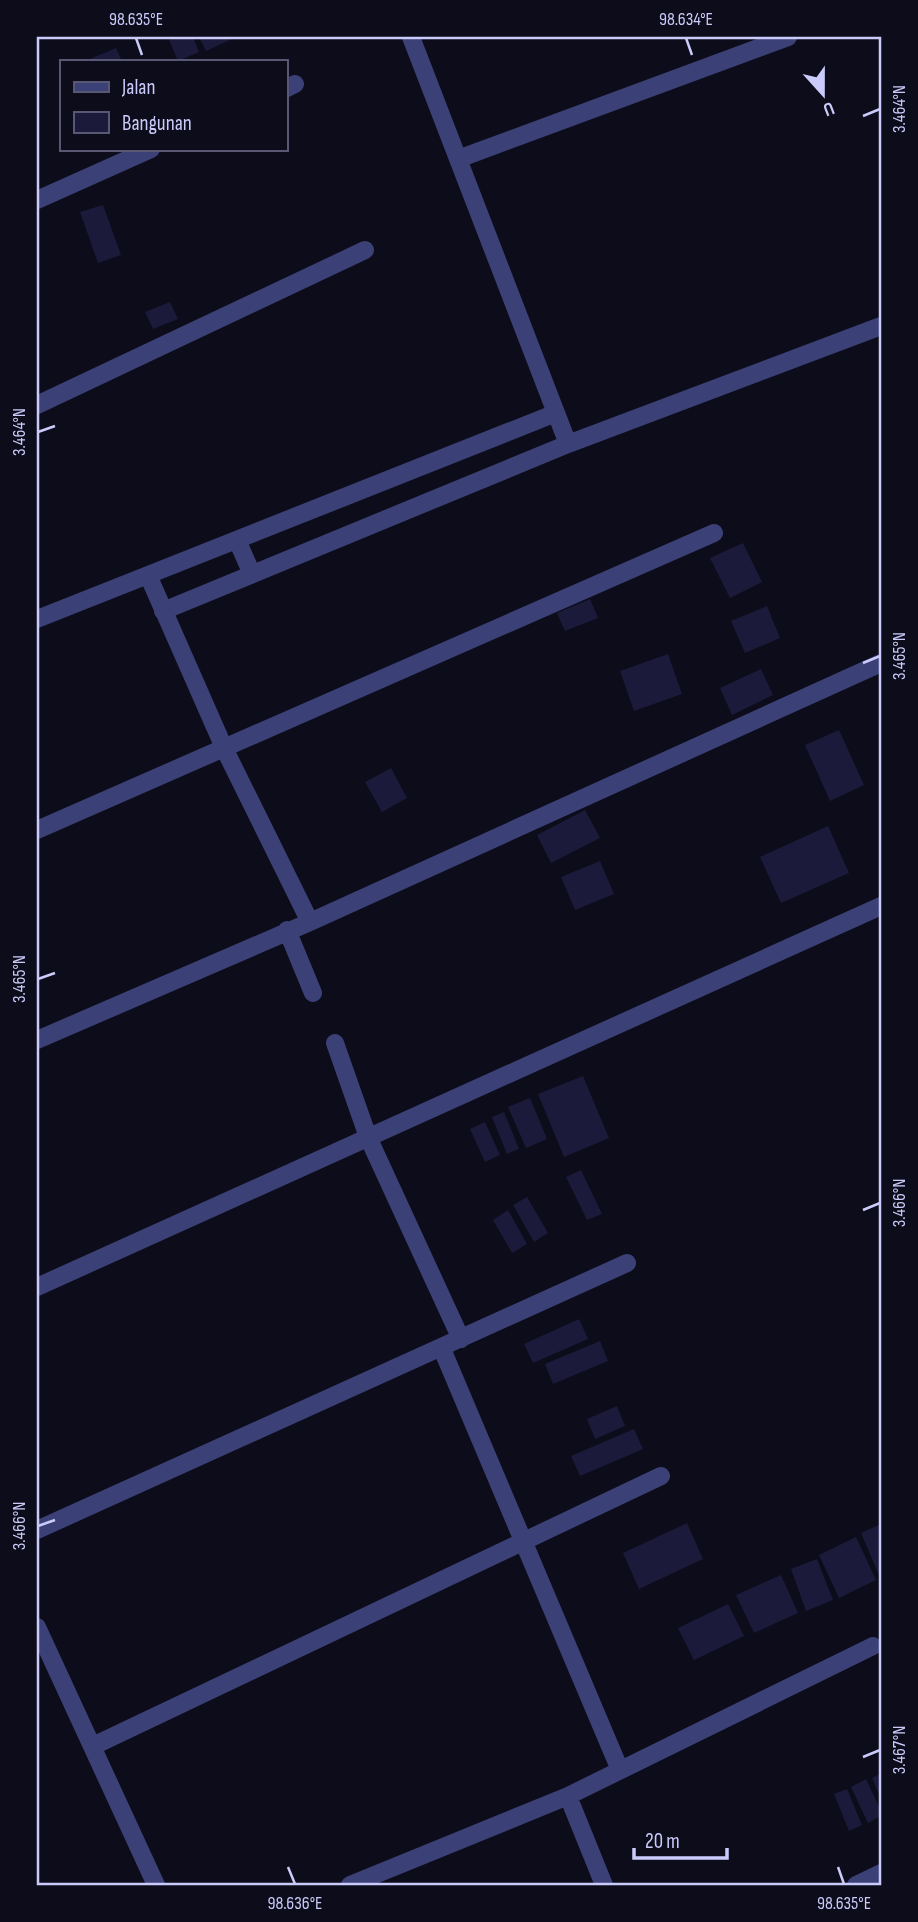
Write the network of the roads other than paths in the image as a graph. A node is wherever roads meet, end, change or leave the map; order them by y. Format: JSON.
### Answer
{"nodes":[{"id":1,"x":411,"y":37,"type":"edge"},
{"id":2,"x":788,"y":37,"type":"edge"},
{"id":3,"x":149,"y":150,"type":"edge"},
{"id":4,"x":458,"y":159,"type":"junction"},
{"id":5,"x":37,"y":200,"type":"edge"},
{"id":6,"x":365,"y":250,"type":"dead end"},
{"id":7,"x":881,"y":326,"type":"edge"},
{"id":8,"x":37,"y":405,"type":"edge"},
{"id":9,"x":556,"y":413,"type":"junction"},
{"id":10,"x":568,"y":444,"type":"junction"},
{"id":11,"x":714,"y":533,"type":"dead end"},
{"id":12,"x":237,"y":540,"type":"junction"},
{"id":13,"x":252,"y":574,"type":"junction"},
{"id":14,"x":148,"y":575,"type":"junction"},
{"id":15,"x":163,"y":611,"type":"junction"},
{"id":16,"x":37,"y":618,"type":"edge"},
{"id":17,"x":881,"y":663,"type":"edge"},
{"id":18,"x":225,"y":750,"type":"junction"},
{"id":19,"x":37,"y":830,"type":"edge"},
{"id":20,"x":881,"y":906,"type":"edge"},
{"id":21,"x":310,"y":922,"type":"junction"},
{"id":22,"x":287,"y":930,"type":"junction"},
{"id":23,"x":313,"y":993,"type":"dead end"},
{"id":24,"x":37,"y":1040,"type":"edge"},
{"id":25,"x":335,"y":1043,"type":"dead end"},
{"id":26,"x":368,"y":1137,"type":"junction"},
{"id":27,"x":627,"y":1263,"type":"dead end"},
{"id":28,"x":37,"y":1287,"type":"edge"},
{"id":29,"x":461,"y":1339,"type":"junction"},
{"id":30,"x":442,"y":1349,"type":"junction"},
{"id":31,"x":661,"y":1476,"type":"dead end"},
{"id":32,"x":37,"y":1530,"type":"edge"},
{"id":33,"x":524,"y":1544,"type":"junction"},
{"id":34,"x":37,"y":1627,"type":"edge"},
{"id":35,"x":873,"y":1646,"type":"dead end"},
{"id":36,"x":93,"y":1746,"type":"junction"},
{"id":37,"x":620,"y":1770,"type":"junction"},
{"id":38,"x":568,"y":1796,"type":"junction"},
{"id":39,"x":881,"y":1873,"type":"edge"},
{"id":40,"x":156,"y":1885,"type":"edge"},
{"id":41,"x":350,"y":1885,"type":"edge"},
{"id":42,"x":604,"y":1885,"type":"edge"},
{"id":43,"x":856,"y":1885,"type":"edge"}],
"edges":[{"from":1,"to":4,"type":"street"},
{"from":2,"to":4,"type":"street"},
{"from":3,"to":5,"type":"street"},
{"from":4,"to":9,"type":"street"},
{"from":6,"to":8,"type":"street"},
{"from":7,"to":10,"type":"street"},
{"from":9,"to":10,"type":"street"},
{"from":9,"to":12,"type":"street"},
{"from":10,"to":13,"type":"street"},
{"from":11,"to":18,"type":"street"},
{"from":12,"to":13,"type":"street"},
{"from":12,"to":14,"type":"street"},
{"from":13,"to":15,"type":"street"},
{"from":14,"to":15,"type":"street"},
{"from":14,"to":16,"type":"street"},
{"from":15,"to":18,"type":"street"},
{"from":17,"to":21,"type":"street"},
{"from":18,"to":19,"type":"street"},
{"from":18,"to":21,"type":"street"},
{"from":20,"to":26,"type":"street"},
{"from":21,"to":22,"type":"street"},
{"from":22,"to":23,"type":"street"},
{"from":22,"to":24,"type":"street"},
{"from":25,"to":26,"type":"street"},
{"from":26,"to":28,"type":"street"},
{"from":26,"to":29,"type":"street"},
{"from":27,"to":29,"type":"street"},
{"from":29,"to":30,"type":"street"},
{"from":30,"to":32,"type":"street"},
{"from":30,"to":33,"type":"street"},
{"from":31,"to":33,"type":"street"},
{"from":33,"to":36,"type":"street"},
{"from":33,"to":37,"type":"street"},
{"from":34,"to":36,"type":"street"},
{"from":35,"to":37,"type":"street"},
{"from":36,"to":40,"type":"street"},
{"from":37,"to":38,"type":"street"},
{"from":38,"to":41,"type":"street"},
{"from":38,"to":42,"type":"street"},
{"from":39,"to":43,"type":"street"}]}
